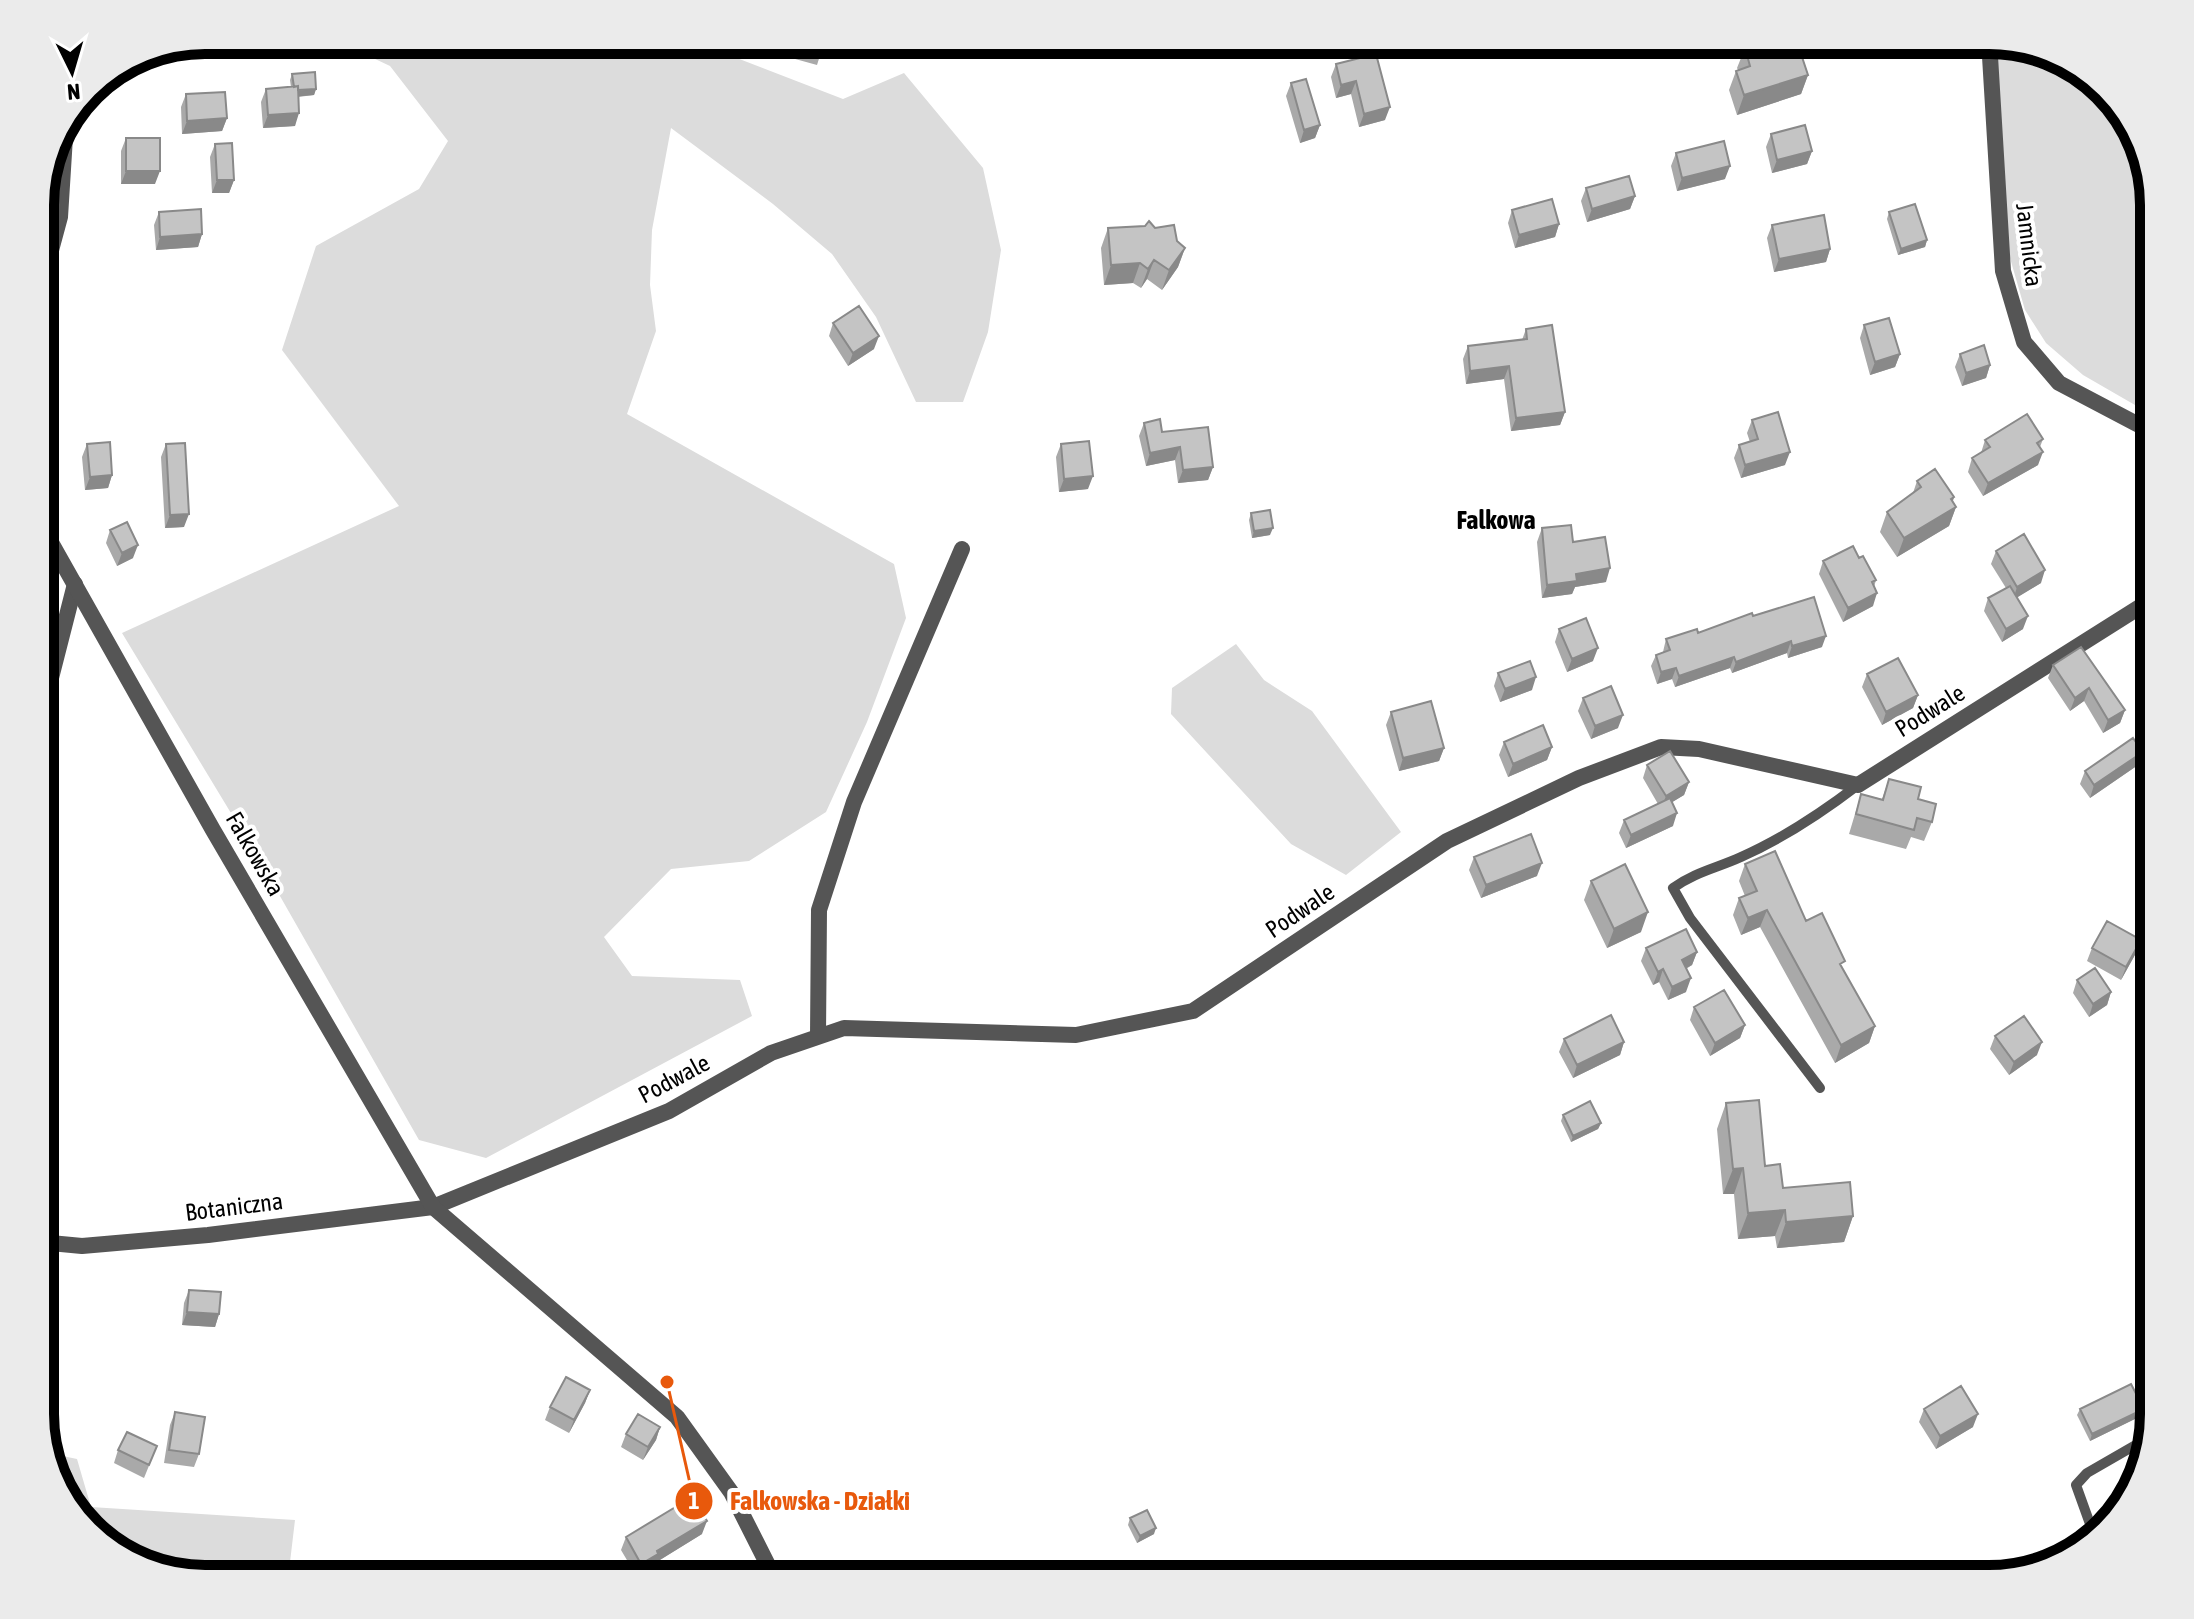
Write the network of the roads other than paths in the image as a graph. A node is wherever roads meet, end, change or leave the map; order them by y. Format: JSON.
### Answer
{"nodes":[{"id":1,"x":1990,"y":54,"type":"edge"},
{"id":2,"x":64,"y":152,"type":"edge"},
{"id":3,"x":54,"y":239,"type":"edge"},
{"id":4,"x":2140,"y":426,"type":"edge"},
{"id":5,"x":54,"y":547,"type":"edge"},
{"id":6,"x":962,"y":549,"type":"dead end"},
{"id":7,"x":75,"y":584,"type":"junction"},
{"id":8,"x":2140,"y":607,"type":"edge"},
{"id":9,"x":54,"y":666,"type":"edge"},
{"id":10,"x":1858,"y":785,"type":"junction"},
{"id":11,"x":818,"y":1036,"type":"junction"},
{"id":12,"x":1820,"y":1088,"type":"dead end"},
{"id":13,"x":433,"y":1207,"type":"junction"},
{"id":14,"x":54,"y":1243,"type":"edge"},
{"id":15,"x":2137,"y":1444,"type":"edge"},
{"id":16,"x":2091,"y":1526,"type":"edge"},
{"id":17,"x":768,"y":1565,"type":"edge"}],
"edges":[{"from":1,"to":4,"type":"street","name":"Jamnicka"},
{"from":2,"to":3,"type":"street"},
{"from":5,"to":7,"type":"street","name":"Falkowska"},
{"from":6,"to":11,"type":"street"},
{"from":7,"to":9,"type":"street"},
{"from":7,"to":13,"type":"street","name":"Falkowska"},
{"from":8,"to":10,"type":"street","name":"Podwale"},
{"from":10,"to":11,"type":"street","name":"Podwale"},
{"from":10,"to":12,"type":"lane"},
{"from":11,"to":13,"type":"street","name":"Podwale"},
{"from":13,"to":14,"type":"street","name":"Botaniczna"},
{"from":13,"to":17,"type":"street","name":"Falkowska"},
{"from":15,"to":16,"type":"lane"}]}
